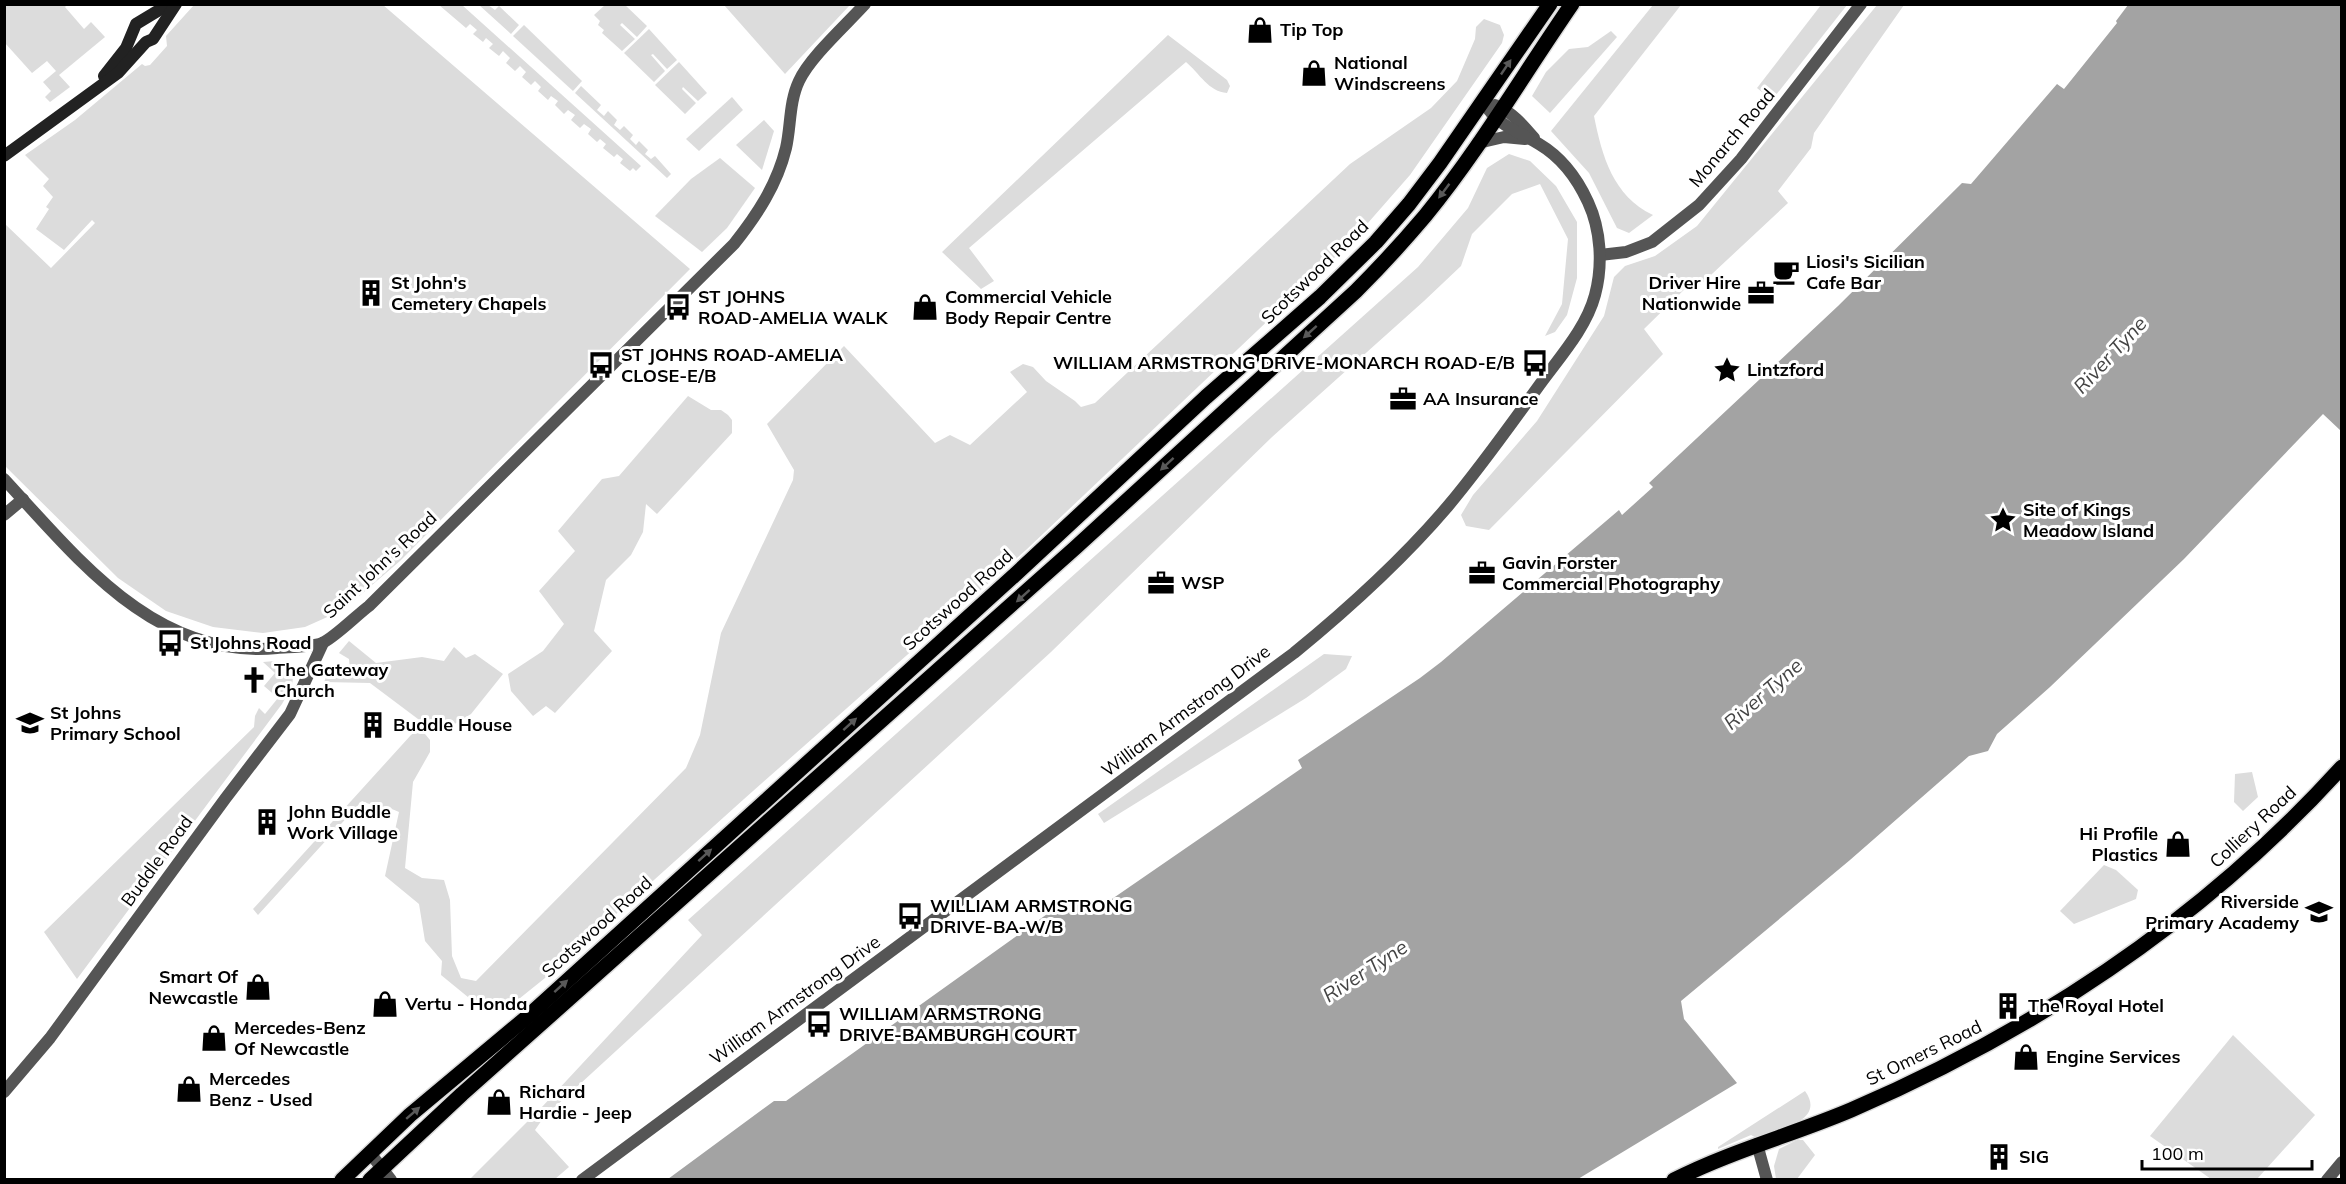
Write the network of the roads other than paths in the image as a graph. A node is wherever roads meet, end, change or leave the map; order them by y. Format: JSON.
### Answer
{"nodes":[{"id":1,"x":169,"y":4,"type":"edge"},
{"id":2,"x":176,"y":4,"type":"edge"},
{"id":3,"x":865,"y":4,"type":"edge"},
{"id":4,"x":1550,"y":4,"type":"edge"},
{"id":5,"x":1572,"y":4,"type":"edge"},
{"id":6,"x":1861,"y":4,"type":"edge"},
{"id":7,"x":145,"y":20,"type":"junction"},
{"id":8,"x":156,"y":32,"type":"junction"},
{"id":9,"x":133,"y":33,"type":"junction"},
{"id":10,"x":146,"y":42,"type":"junction"},
{"id":11,"x":87,"y":94,"type":"junction"},
{"id":12,"x":1482,"y":101,"type":"junction"},
{"id":13,"x":1498,"y":113,"type":"junction"},
{"id":14,"x":1534,"y":142,"type":"junction"},
{"id":15,"x":1478,"y":143,"type":"junction"},
{"id":16,"x":4,"y":156,"type":"edge"},
{"id":17,"x":1600,"y":255,"type":"junction"},
{"id":18,"x":4,"y":479,"type":"edge"},
{"id":19,"x":22,"y":499,"type":"junction"},
{"id":20,"x":4,"y":515,"type":"edge"},
{"id":21,"x":323,"y":643,"type":"junction"},
{"id":22,"x":2342,"y":767,"type":"edge"},
{"id":23,"x":2187,"y":912,"type":"joint"},
{"id":24,"x":4,"y":1092,"type":"edge"},
{"id":25,"x":1757,"y":1144,"type":"junction"},
{"id":26,"x":364,"y":1158,"type":"junction"},
{"id":27,"x":2342,"y":1162,"type":"edge"},
{"id":28,"x":377,"y":1177,"type":"edge"},
{"id":29,"x":342,"y":1179,"type":"edge"},
{"id":30,"x":582,"y":1179,"type":"edge"},
{"id":31,"x":1674,"y":1179,"type":"edge"},
{"id":32,"x":1767,"y":1179,"type":"edge"},
{"id":33,"x":2327,"y":1179,"type":"edge"}],
"edges":[{"from":1,"to":7,"type":"main road"},
{"from":2,"to":8,"type":"main road"},
{"from":3,"to":21,"type":"street","name":"Saint John's Road"},
{"from":12,"to":4,"type":"main road","name":"Scotswood Road","one_way":true},
{"from":5,"to":13,"type":"main road","name":"Scotswood Road"},
{"from":6,"to":17,"type":"street","name":"Monarch Road"},
{"from":7,"to":8,"type":"main road"},
{"from":7,"to":9,"type":"main road"},
{"from":8,"to":10,"type":"main road"},
{"from":9,"to":10,"type":"main road"},
{"from":9,"to":11,"type":"main road"},
{"from":10,"to":11,"type":"main road"},
{"from":11,"to":16,"type":"main road"},
{"from":12,"to":13,"type":"street","name":"William Armstrong Drive"},
{"from":26,"to":12,"type":"main road","name":"Scotswood Road","one_way":true},
{"from":13,"to":14,"type":"street","name":"William Armstrong Drive"},
{"from":13,"to":15,"type":"main road","name":"Scotswood Road"},
{"from":14,"to":15,"type":"street"},
{"from":14,"to":17,"type":"street","name":"William Armstrong Drive"},
{"from":15,"to":28,"type":"main road","name":"Scotswood Road","one_way":true},
{"from":17,"to":30,"type":"street","name":"William Armstrong Drive"},
{"from":18,"to":19,"type":"street","name":"Saint John's Road"},
{"from":19,"to":20,"type":"street"},
{"from":19,"to":21,"type":"street","name":"Saint John's Road"},
{"from":21,"to":24,"type":"street","name":"Buddle Road"},
{"from":22,"to":23,"type":"main road","name":"Colliery Road"},
{"from":23,"to":25,"type":"main road","name":"St Omers Road"},
{"from":25,"to":31,"type":"main road","name":"St Omers Road"},
{"from":25,"to":32,"type":"street"},
{"from":26,"to":28,"type":"street"},
{"from":26,"to":29,"type":"main road","name":"Scotswood Road"},
{"from":27,"to":33,"type":"street"}]}
